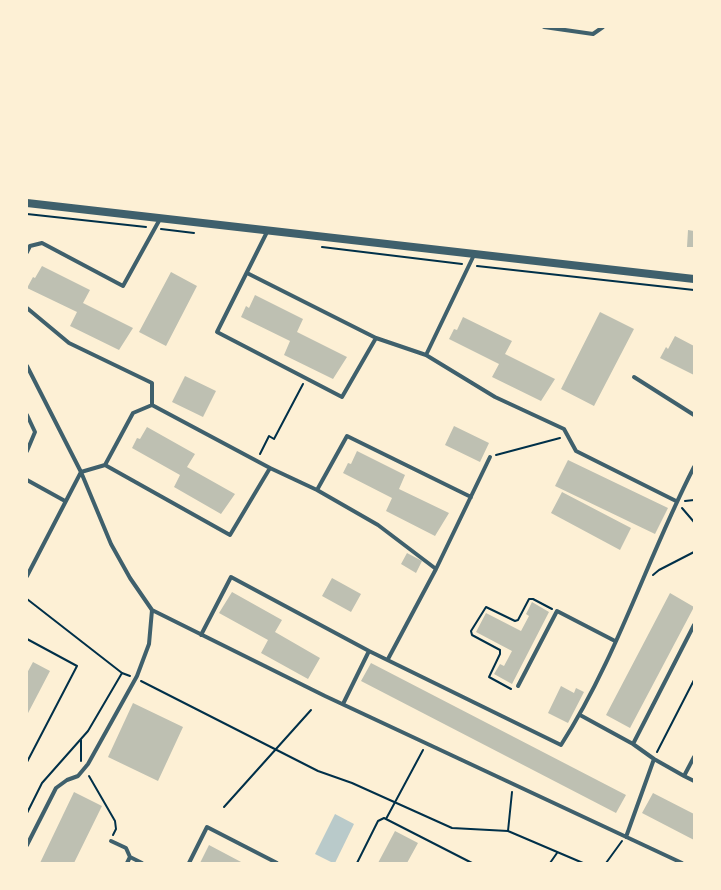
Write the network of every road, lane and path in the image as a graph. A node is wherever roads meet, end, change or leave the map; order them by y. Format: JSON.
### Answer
{"nodes":[{"id":1,"x":544,"y":27,"type":"edge"},
{"id":2,"x":603,"y":27,"type":"edge"},
{"id":3,"x":27,"y":203,"type":"edge"},
{"id":4,"x":27,"y":214,"type":"edge"},
{"id":5,"x":160,"y":219,"type":"junction"},
{"id":6,"x":155,"y":228,"type":"junction"},
{"id":7,"x":268,"y":231,"type":"junction"},
{"id":8,"x":198,"y":233,"type":"dead end"},
{"id":9,"x":317,"y":247,"type":"dead end"},
{"id":10,"x":27,"y":252,"type":"edge"},
{"id":11,"x":474,"y":255,"type":"junction"},
{"id":12,"x":470,"y":265,"type":"junction"},
{"id":13,"x":246,"y":273,"type":"junction"},
{"id":14,"x":694,"y":279,"type":"edge"},
{"id":15,"x":694,"y":290,"type":"edge"},
{"id":16,"x":27,"y":308,"type":"edge"},
{"id":17,"x":376,"y":338,"type":"junction"},
{"id":18,"x":426,"y":355,"type":"junction"},
{"id":19,"x":27,"y":366,"type":"edge"},
{"id":20,"x":634,"y":377,"type":"dead end"},
{"id":21,"x":306,"y":379,"type":"junction"},
{"id":22,"x":152,"y":405,"type":"junction"},
{"id":23,"x":27,"y":414,"type":"edge"},
{"id":24,"x":694,"y":415,"type":"edge"},
{"id":25,"x":561,"y":438,"type":"dead end"},
{"id":26,"x":27,"y":451,"type":"edge"},
{"id":27,"x":490,"y":457,"type":"joint"},
{"id":28,"x":256,"y":461,"type":"junction"},
{"id":29,"x":105,"y":465,"type":"junction"},
{"id":30,"x":694,"y":467,"type":"edge"},
{"id":31,"x":270,"y":468,"type":"junction"},
{"id":32,"x":81,"y":472,"type":"junction"},
{"id":33,"x":27,"y":480,"type":"edge"},
{"id":34,"x":317,"y":490,"type":"junction"},
{"id":35,"x":471,"y":498,"type":"junction"},
{"id":36,"x":694,"y":500,"type":"edge"},
{"id":37,"x":65,"y":501,"type":"junction"},
{"id":38,"x":676,"y":501,"type":"junction"},
{"id":39,"x":694,"y":522,"type":"edge"},
{"id":40,"x":694,"y":552,"type":"edge"},
{"id":41,"x":436,"y":569,"type":"junction"},
{"id":42,"x":27,"y":576,"type":"edge"},
{"id":43,"x":652,"y":576,"type":"dead end"},
{"id":44,"x":27,"y":599,"type":"edge"},
{"id":45,"x":152,"y":610,"type":"junction"},
{"id":46,"x":557,"y":611,"type":"junction"},
{"id":47,"x":694,"y":625,"type":"edge"},
{"id":48,"x":201,"y":634,"type":"junction"},
{"id":49,"x":27,"y":639,"type":"edge"},
{"id":50,"x":615,"y":641,"type":"junction"},
{"id":51,"x":369,"y":651,"type":"junction"},
{"id":52,"x":388,"y":659,"type":"junction"},
{"id":53,"x":122,"y":673,"type":"junction"},
{"id":54,"x":136,"y":678,"type":"junction"},
{"id":55,"x":694,"y":680,"type":"edge"},
{"id":56,"x":518,"y":686,"type":"joint"},
{"id":57,"x":343,"y":704,"type":"junction"},
{"id":58,"x":311,"y":710,"type":"dead end"},
{"id":59,"x":580,"y":715,"type":"junction"},
{"id":60,"x":81,"y":740,"type":"junction"},
{"id":61,"x":427,"y":743,"type":"junction"},
{"id":62,"x":633,"y":744,"type":"junction"},
{"id":63,"x":275,"y":749,"type":"junction"},
{"id":64,"x":694,"y":757,"type":"edge"},
{"id":65,"x":654,"y":759,"type":"junction"},
{"id":66,"x":27,"y":762,"type":"edge"},
{"id":67,"x":83,"y":770,"type":"junction"},
{"id":68,"x":684,"y":776,"type":"junction"},
{"id":69,"x":694,"y":781,"type":"edge"},
{"id":70,"x":514,"y":783,"type":"junction"},
{"id":71,"x":395,"y":802,"type":"junction"},
{"id":72,"x":224,"y":807,"type":"dead end"},
{"id":73,"x":27,"y":813,"type":"edge"},
{"id":74,"x":386,"y":819,"type":"junction"},
{"id":75,"x":508,"y":831,"type":"junction"},
{"id":76,"x":626,"y":837,"type":"junction"},
{"id":77,"x":111,"y":841,"type":"joint"},
{"id":78,"x":27,"y":845,"type":"edge"},
{"id":79,"x":557,"y":852,"type":"junction"},
{"id":80,"x":130,"y":857,"type":"junction"},
{"id":81,"x":127,"y":863,"type":"edge"},
{"id":82,"x":142,"y":863,"type":"edge"},
{"id":83,"x":189,"y":863,"type":"edge"},
{"id":84,"x":277,"y":863,"type":"edge"},
{"id":85,"x":357,"y":863,"type":"edge"},
{"id":86,"x":472,"y":863,"type":"edge"},
{"id":87,"x":550,"y":863,"type":"edge"},
{"id":88,"x":583,"y":863,"type":"edge"},
{"id":89,"x":606,"y":863,"type":"edge"},
{"id":90,"x":682,"y":863,"type":"edge"}],
"edges":[{"from":1,"to":2,"type":"lane"},
{"from":3,"to":5,"type":"street"},
{"from":4,"to":6,"type":"path"},
{"from":5,"to":6,"type":"lane"},
{"from":5,"to":7,"type":"street"},
{"from":6,"to":8,"type":"path"},
{"from":6,"to":10,"type":"lane"},
{"from":7,"to":11,"type":"street"},
{"from":7,"to":13,"type":"lane"},
{"from":9,"to":12,"type":"path"},
{"from":11,"to":12,"type":"lane"},
{"from":11,"to":14,"type":"street"},
{"from":12,"to":15,"type":"path"},
{"from":12,"to":18,"type":"lane"},
{"from":13,"to":17,"type":"lane"},
{"from":13,"to":21,"type":"lane"},
{"from":16,"to":22,"type":"lane"},
{"from":17,"to":18,"type":"lane"},
{"from":17,"to":21,"type":"lane"},
{"from":18,"to":38,"type":"lane"},
{"from":19,"to":32,"type":"lane"},
{"from":20,"to":24,"type":"lane"},
{"from":21,"to":28,"type":"path"},
{"from":22,"to":28,"type":"lane"},
{"from":22,"to":29,"type":"lane"},
{"from":23,"to":26,"type":"lane"},
{"from":25,"to":27,"type":"path"},
{"from":27,"to":35,"type":"lane"},
{"from":28,"to":31,"type":"lane"},
{"from":29,"to":31,"type":"lane"},
{"from":29,"to":32,"type":"lane"},
{"from":30,"to":38,"type":"lane"},
{"from":31,"to":34,"type":"lane"},
{"from":32,"to":37,"type":"lane"},
{"from":32,"to":45,"type":"lane"},
{"from":33,"to":37,"type":"lane"},
{"from":34,"to":35,"type":"lane"},
{"from":34,"to":41,"type":"lane"},
{"from":35,"to":41,"type":"lane"},
{"from":36,"to":38,"type":"path"},
{"from":37,"to":42,"type":"lane"},
{"from":38,"to":39,"type":"path"},
{"from":38,"to":50,"type":"lane"},
{"from":40,"to":43,"type":"path"},
{"from":41,"to":52,"type":"lane"},
{"from":44,"to":53,"type":"path"},
{"from":45,"to":48,"type":"lane"},
{"from":45,"to":54,"type":"lane"},
{"from":46,"to":50,"type":"lane"},
{"from":46,"to":56,"type":"lane"},
{"from":46,"to":56,"type":"path"},
{"from":47,"to":62,"type":"lane"},
{"from":48,"to":51,"type":"lane"},
{"from":48,"to":57,"type":"lane"},
{"from":49,"to":66,"type":"path"},
{"from":50,"to":59,"type":"lane"},
{"from":51,"to":52,"type":"lane"},
{"from":51,"to":57,"type":"lane"},
{"from":52,"to":59,"type":"lane"},
{"from":53,"to":54,"type":"path"},
{"from":53,"to":60,"type":"path"},
{"from":54,"to":63,"type":"path"},
{"from":54,"to":67,"type":"lane"},
{"from":55,"to":65,"type":"path"},
{"from":57,"to":61,"type":"lane"},
{"from":58,"to":63,"type":"path"},
{"from":59,"to":62,"type":"lane"},
{"from":60,"to":67,"type":"path"},
{"from":60,"to":73,"type":"path"},
{"from":61,"to":70,"type":"lane"},
{"from":61,"to":71,"type":"path"},
{"from":62,"to":65,"type":"lane"},
{"from":63,"to":71,"type":"path"},
{"from":63,"to":72,"type":"path"},
{"from":64,"to":68,"type":"lane"},
{"from":65,"to":68,"type":"lane"},
{"from":65,"to":76,"type":"lane"},
{"from":67,"to":77,"type":"path"},
{"from":67,"to":78,"type":"lane"},
{"from":68,"to":69,"type":"lane"},
{"from":70,"to":75,"type":"path"},
{"from":70,"to":76,"type":"lane"},
{"from":71,"to":74,"type":"path"},
{"from":71,"to":75,"type":"path"},
{"from":74,"to":85,"type":"path"},
{"from":74,"to":86,"type":"path"},
{"from":75,"to":79,"type":"path"},
{"from":76,"to":89,"type":"path"},
{"from":76,"to":90,"type":"lane"},
{"from":77,"to":80,"type":"lane"},
{"from":79,"to":87,"type":"path"},
{"from":79,"to":88,"type":"path"},
{"from":80,"to":81,"type":"lane"},
{"from":80,"to":82,"type":"lane"},
{"from":83,"to":84,"type":"lane"}]}
